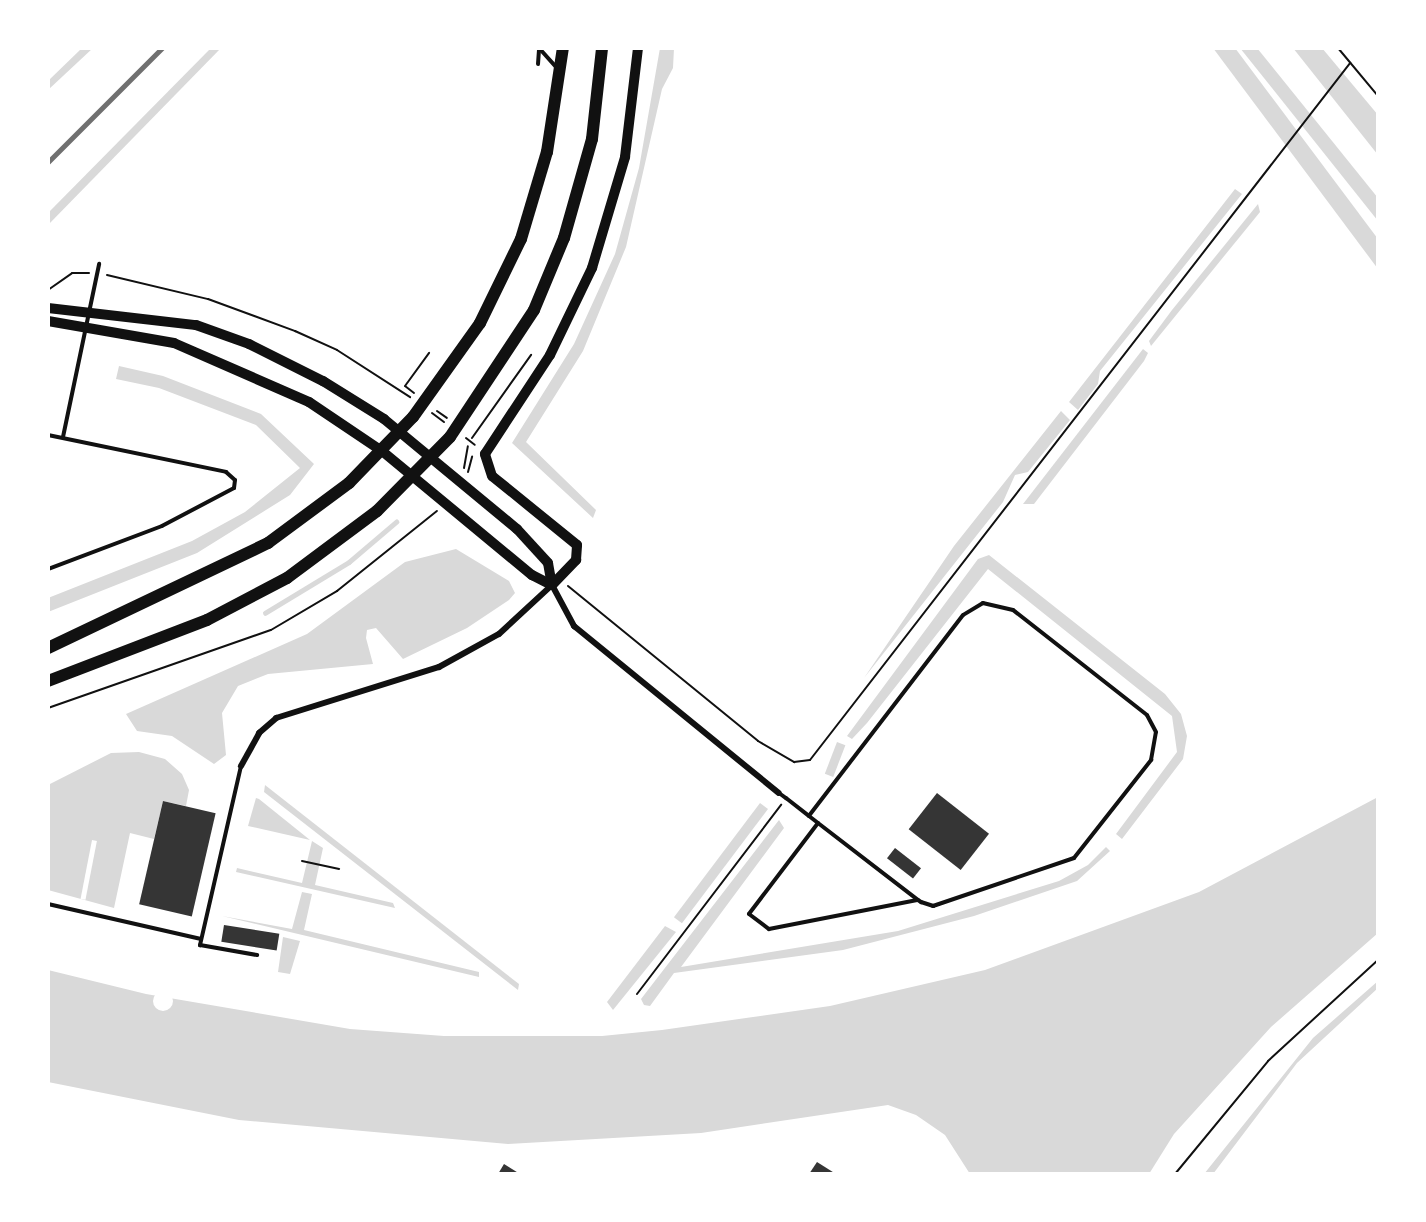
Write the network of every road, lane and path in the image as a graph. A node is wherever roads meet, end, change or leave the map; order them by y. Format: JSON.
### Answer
{"nodes":[{"id":1,"x":539,"y":48,"type":"edge"},
{"id":2,"x":563,"y":48,"type":"edge"},
{"id":3,"x":602,"y":48,"type":"edge"},
{"id":4,"x":638,"y":48,"type":"edge"},
{"id":5,"x":1338,"y":48,"type":"edge"},
{"id":6,"x":1350,"y":63,"type":"junction"},
{"id":7,"x":538,"y":64,"type":"dead end"},
{"id":8,"x":561,"y":73,"type":"junction"},
{"id":9,"x":1378,"y":96,"type":"edge"},
{"id":10,"x":99,"y":264,"type":"dead end"},
{"id":11,"x":98,"y":274,"type":"junction"},
{"id":12,"x":48,"y":290,"type":"edge"},
{"id":13,"x":48,"y":308,"type":"edge"},
{"id":14,"x":93,"y":309,"type":"junction"},
{"id":15,"x":48,"y":321,"type":"edge"},
{"id":16,"x":90,"y":327,"type":"junction"},
{"id":17,"x":429,"y":353,"type":"dead end"},
{"id":18,"x":531,"y":355,"type":"dead end"},
{"id":19,"x":405,"y":386,"type":"junction"},
{"id":20,"x":401,"y":391,"type":"junction"},
{"id":21,"x":414,"y":393,"type":"dead end"},
{"id":22,"x":423,"y":406,"type":"junction"},
{"id":23,"x":437,"y":411,"type":"dead end"},
{"id":24,"x":454,"y":426,"type":"junction"},
{"id":25,"x":400,"y":432,"type":"junction"},
{"id":26,"x":48,"y":435,"type":"edge"},
{"id":27,"x":63,"y":438,"type":"junction"},
{"id":28,"x":472,"y":438,"type":"dead end"},
{"id":29,"x":468,"y":446,"type":"dead end"},
{"id":30,"x":476,"y":446,"type":"dead end"},
{"id":31,"x":382,"y":451,"type":"junction"},
{"id":32,"x":431,"y":458,"type":"junction"},
{"id":33,"x":463,"y":470,"type":"dead end"},
{"id":34,"x":414,"y":476,"type":"junction"},
{"id":35,"x":437,"y":510,"type":"dead end"},
{"id":36,"x":48,"y":568,"type":"edge"},
{"id":37,"x":552,"y":585,"type":"junction"},
{"id":38,"x":48,"y":648,"type":"edge"},
{"id":39,"x":48,"y":681,"type":"edge"},
{"id":40,"x":48,"y":708,"type":"edge"},
{"id":41,"x":241,"y":765,"type":"joint"},
{"id":42,"x":779,"y":793,"type":"joint"},
{"id":43,"x":786,"y":798,"type":"junction"},
{"id":44,"x":809,"y":816,"type":"junction"},
{"id":45,"x":818,"y":823,"type":"junction"},
{"id":46,"x":304,"y":861,"type":"dead end"},
{"id":47,"x":339,"y":869,"type":"dead end"},
{"id":48,"x":918,"y":900,"type":"junction"},
{"id":49,"x":48,"y":904,"type":"edge"},
{"id":50,"x":201,"y":939,"type":"junction"},
{"id":51,"x":257,"y":955,"type":"dead end"},
{"id":52,"x":1378,"y":960,"type":"edge"},
{"id":53,"x":637,"y":994,"type":"dead end"},
{"id":54,"x":1176,"y":1174,"type":"edge"}],
"edges":[{"from":1,"to":7,"type":"lane"},
{"from":1,"to":8,"type":"lane"},
{"from":2,"to":8,"type":"main road"},
{"from":3,"to":24,"type":"main road"},
{"from":4,"to":37,"type":"street"},
{"from":5,"to":6,"type":"path"},
{"from":6,"to":9,"type":"path"},
{"from":6,"to":37,"type":"path"},
{"from":8,"to":22,"type":"main road"},
{"from":10,"to":11,"type":"lane"},
{"from":11,"to":12,"type":"path"},
{"from":11,"to":14,"type":"lane"},
{"from":11,"to":20,"type":"path"},
{"from":13,"to":14,"type":"street"},
{"from":14,"to":16,"type":"lane"},
{"from":14,"to":25,"type":"street"},
{"from":15,"to":16,"type":"street"},
{"from":16,"to":27,"type":"lane"},
{"from":16,"to":31,"type":"street"},
{"from":17,"to":19,"type":"path"},
{"from":18,"to":28,"type":"path"},
{"from":19,"to":20,"type":"path"},
{"from":19,"to":21,"type":"path"},
{"from":20,"to":22,"type":"path"},
{"from":22,"to":24,"type":"path"},
{"from":22,"to":25,"type":"main road"},
{"from":23,"to":24,"type":"path"},
{"from":24,"to":30,"type":"path"},
{"from":24,"to":32,"type":"main road"},
{"from":25,"to":31,"type":"main road"},
{"from":25,"to":32,"type":"street"},
{"from":26,"to":27,"type":"lane"},
{"from":27,"to":36,"type":"lane"},
{"from":29,"to":33,"type":"path"},
{"from":31,"to":34,"type":"street"},
{"from":31,"to":38,"type":"main road"},
{"from":32,"to":34,"type":"main road"},
{"from":32,"to":37,"type":"street"},
{"from":34,"to":37,"type":"street"},
{"from":34,"to":39,"type":"main road"},
{"from":35,"to":40,"type":"path"},
{"from":37,"to":41,"type":"street"},
{"from":37,"to":42,"type":"street"},
{"from":41,"to":50,"type":"lane"},
{"from":42,"to":43,"type":"lane"},
{"from":43,"to":44,"type":"lane"},
{"from":43,"to":53,"type":"path"},
{"from":44,"to":45,"type":"lane"},
{"from":44,"to":48,"type":"lane"},
{"from":45,"to":48,"type":"lane"},
{"from":45,"to":48,"type":"lane"},
{"from":46,"to":47,"type":"path"},
{"from":49,"to":50,"type":"lane"},
{"from":50,"to":51,"type":"lane"},
{"from":52,"to":54,"type":"path"}]}
